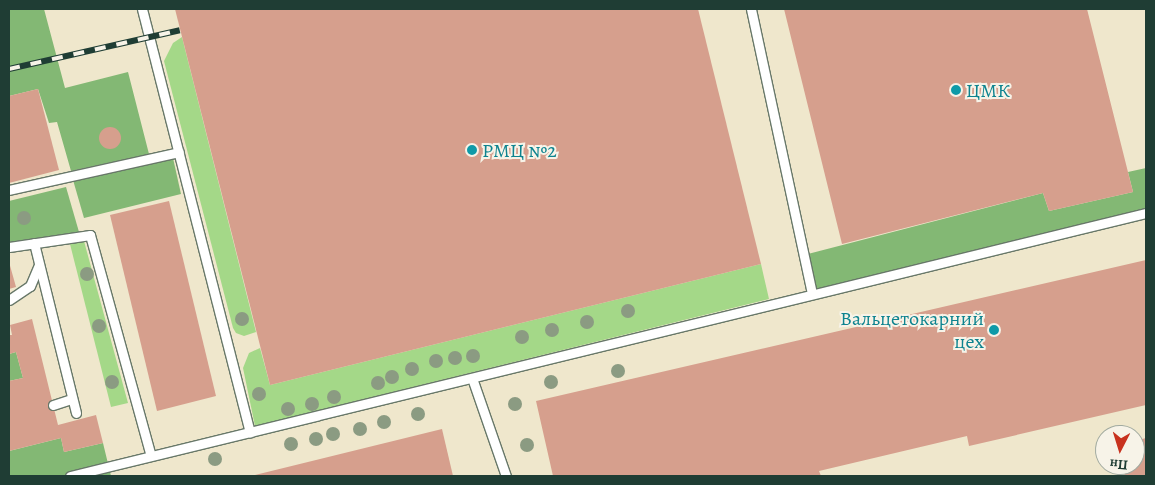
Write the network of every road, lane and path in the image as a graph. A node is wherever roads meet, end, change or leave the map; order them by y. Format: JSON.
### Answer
{"nodes":[{"id":1,"x":142,"y":9,"type":"edge"},
{"id":2,"x":751,"y":9,"type":"edge"},
{"id":3,"x":179,"y":152,"type":"junction"},
{"id":4,"x":9,"y":190,"type":"edge"},
{"id":5,"x":1146,"y":213,"type":"edge"},
{"id":6,"x":34,"y":243,"type":"junction"},
{"id":7,"x":9,"y":247,"type":"edge"},
{"id":8,"x":39,"y":264,"type":"junction"},
{"id":9,"x":812,"y":294,"type":"junction"},
{"id":10,"x":9,"y":300,"type":"edge"},
{"id":11,"x":472,"y":378,"type":"junction"},
{"id":12,"x":72,"y":399,"type":"junction"},
{"id":13,"x":53,"y":405,"type":"dead end"},
{"id":14,"x":76,"y":413,"type":"dead end"},
{"id":15,"x":250,"y":432,"type":"junction"},
{"id":16,"x":152,"y":456,"type":"junction"},
{"id":17,"x":70,"y":476,"type":"edge"},
{"id":18,"x":506,"y":476,"type":"edge"}],
"edges":[{"from":1,"to":3,"type":"lane"},
{"from":2,"to":9,"type":"lane"},
{"from":3,"to":4,"type":"lane"},
{"from":3,"to":15,"type":"lane"},
{"from":5,"to":9,"type":"lane"},
{"from":6,"to":7,"type":"lane"},
{"from":6,"to":8,"type":"lane"},
{"from":6,"to":16,"type":"lane"},
{"from":8,"to":10,"type":"lane"},
{"from":8,"to":12,"type":"lane"},
{"from":9,"to":11,"type":"lane"},
{"from":11,"to":15,"type":"lane"},
{"from":11,"to":18,"type":"lane"},
{"from":12,"to":13,"type":"lane"},
{"from":12,"to":14,"type":"lane"},
{"from":15,"to":16,"type":"lane"},
{"from":16,"to":17,"type":"lane"}]}
